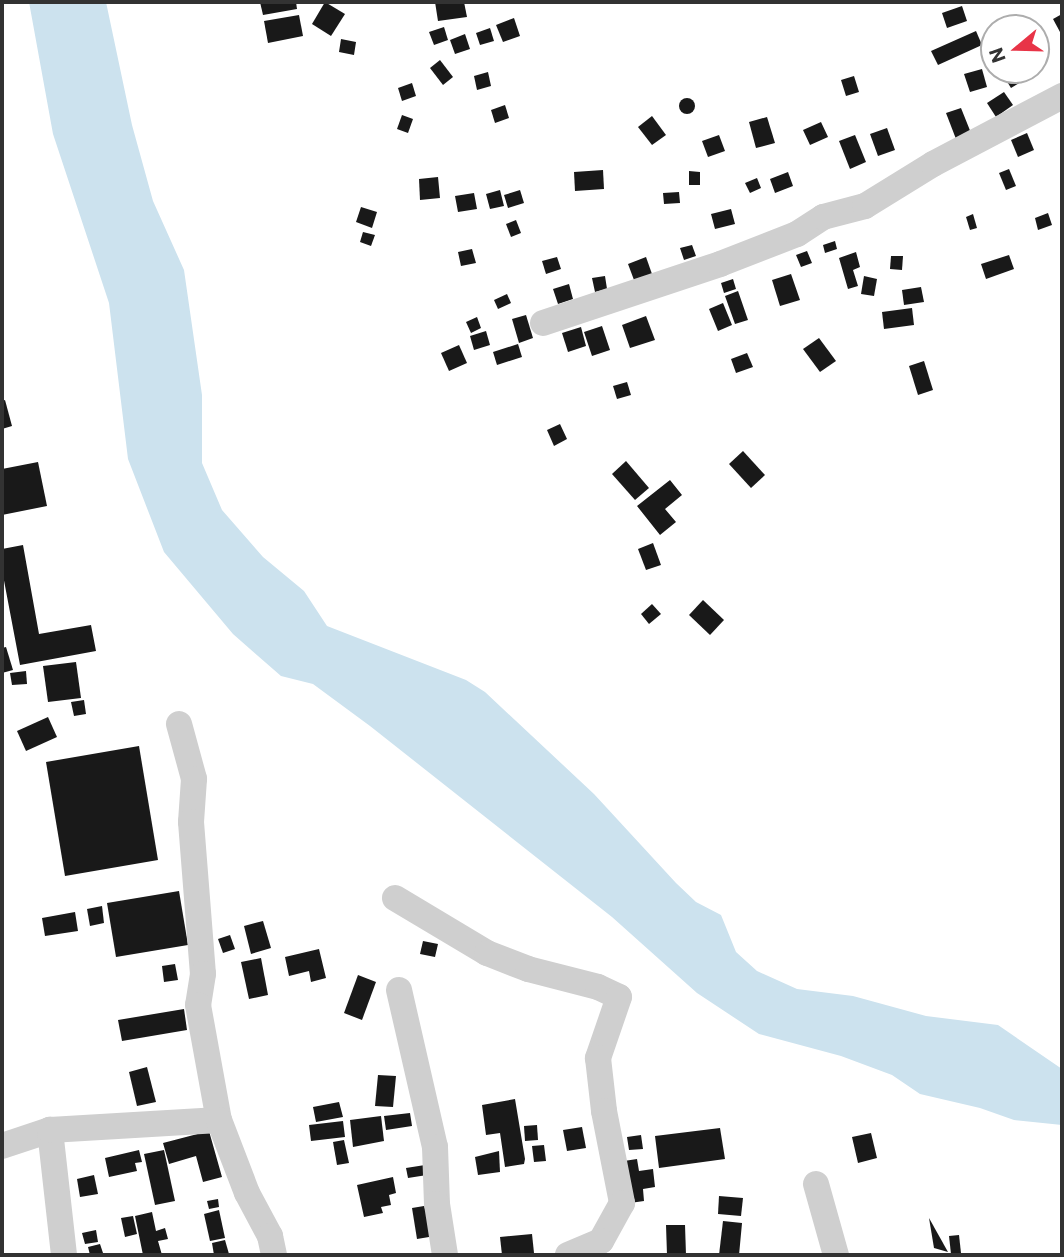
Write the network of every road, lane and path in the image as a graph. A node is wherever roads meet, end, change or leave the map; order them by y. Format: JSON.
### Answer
{"nodes":[{"id":1,"x":1062,"y":96,"type":"edge"},
{"id":2,"x":543,"y":323,"type":"dead end"},
{"id":3,"x":179,"y":724,"type":"dead end"},
{"id":4,"x":395,"y":898,"type":"dead end"},
{"id":5,"x":399,"y":990,"type":"dead end"},
{"id":6,"x":219,"y":1120,"type":"junction"},
{"id":7,"x":50,"y":1130,"type":"junction"},
{"id":8,"x":2,"y":1146,"type":"edge"},
{"id":9,"x":816,"y":1184,"type":"dead end"},
{"id":10,"x":64,"y":1255,"type":"edge"},
{"id":11,"x":274,"y":1255,"type":"edge"},
{"id":12,"x":445,"y":1255,"type":"edge"},
{"id":13,"x":568,"y":1255,"type":"edge"},
{"id":14,"x":836,"y":1255,"type":"edge"}],
"edges":[{"from":1,"to":2,"type":"street"},
{"from":3,"to":6,"type":"street"},
{"from":4,"to":13,"type":"street"},
{"from":5,"to":12,"type":"street"},
{"from":6,"to":7,"type":"street"},
{"from":6,"to":11,"type":"street"},
{"from":7,"to":8,"type":"street"},
{"from":7,"to":10,"type":"street"},
{"from":9,"to":14,"type":"street"}]}
